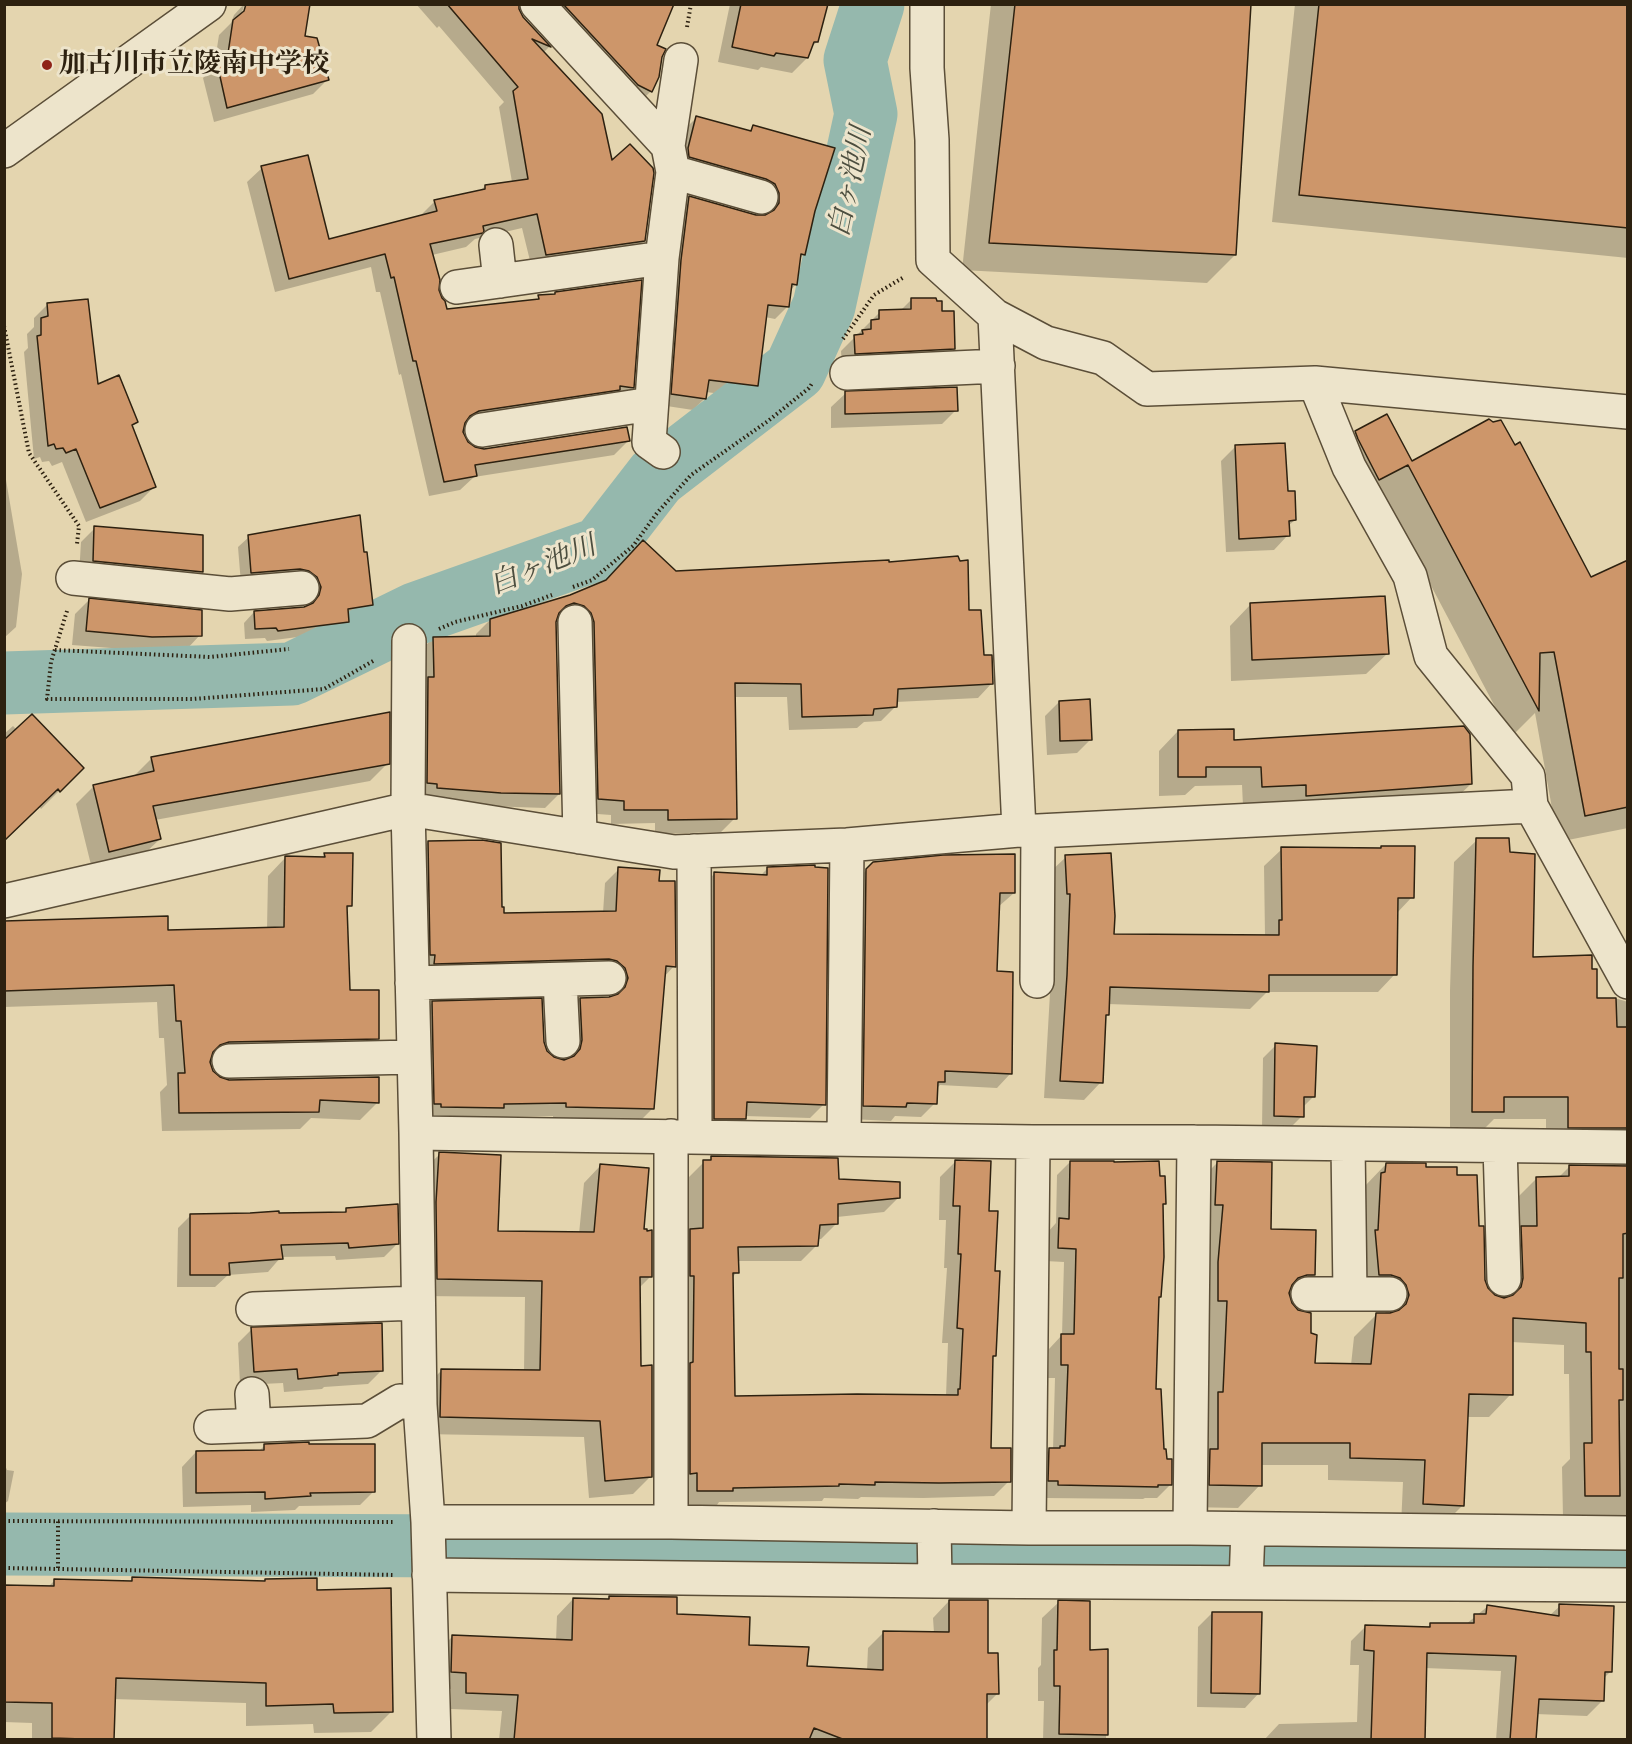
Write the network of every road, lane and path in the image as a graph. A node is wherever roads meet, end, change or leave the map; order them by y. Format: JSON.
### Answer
{"nodes":[{"id":1,"x":209,"y":4,"type":"edge"},
{"id":2,"x":537,"y":4,"type":"edge"},
{"id":3,"x":927,"y":4,"type":"edge"},
{"id":4,"x":681,"y":60,"type":"dead end"},
{"id":5,"x":4,"y":151,"type":"edge"},
{"id":6,"x":670,"y":159,"type":"junction"},
{"id":7,"x":761,"y":197,"type":"dead end"},
{"id":8,"x":496,"y":245,"type":"dead end"},
{"id":9,"x":662,"y":258,"type":"junction"},
{"id":10,"x":933,"y":260,"type":"junction"},
{"id":11,"x":500,"y":281,"type":"junction"},
{"id":12,"x":457,"y":287,"type":"dead end"},
{"id":13,"x":996,"y":316,"type":"junction"},
{"id":14,"x":4,"y":326,"type":"edge"},
{"id":15,"x":844,"y":357,"type":"joint"},
{"id":16,"x":998,"y":366,"type":"junction"},
{"id":17,"x":815,"y":379,"type":"dead end"},
{"id":18,"x":1315,"y":383,"type":"junction"},
{"id":19,"x":651,"y":404,"type":"junction"},
{"id":20,"x":1628,"y":412,"type":"edge"},
{"id":21,"x":482,"y":430,"type":"dead end"},
{"id":22,"x":663,"y":452,"type":"dead end"},
{"id":23,"x":73,"y":578,"type":"junction"},
{"id":24,"x":572,"y":587,"type":"dead end"},
{"id":25,"x":302,"y":588,"type":"dead end"},
{"id":26,"x":562,"y":591,"type":"dead end"},
{"id":27,"x":575,"y":622,"type":"dead end"},
{"id":28,"x":409,"y":641,"type":"junction"},
{"id":29,"x":289,"y":649,"type":"dead end"},
{"id":30,"x":55,"y":650,"type":"junction"},
{"id":31,"x":1531,"y":806,"type":"junction"},
{"id":32,"x":408,"y":809,"type":"junction"},
{"id":33,"x":1029,"y":831,"type":"junction"},
{"id":34,"x":580,"y":837,"type":"junction"},
{"id":35,"x":847,"y":845,"type":"junction"},
{"id":36,"x":694,"y":851,"type":"junction"},
{"id":37,"x":4,"y":901,"type":"edge"},
{"id":38,"x":609,"y":978,"type":"dead end"},
{"id":39,"x":560,"y":980,"type":"junction"},
{"id":40,"x":1037,"y":981,"type":"dead end"},
{"id":41,"x":1628,"y":982,"type":"edge"},
{"id":42,"x":412,"y":983,"type":"junction"},
{"id":43,"x":562,"y":1041,"type":"dead end"},
{"id":44,"x":414,"y":1057,"type":"junction"},
{"id":45,"x":230,"y":1061,"type":"dead end"},
{"id":46,"x":416,"y":1133,"type":"junction"},
{"id":47,"x":683,"y":1136,"type":"junction"},
{"id":48,"x":844,"y":1138,"type":"junction"},
{"id":49,"x":1194,"y":1142,"type":"junction"},
{"id":50,"x":1033,"y":1143,"type":"junction"},
{"id":51,"x":1348,"y":1144,"type":"junction"},
{"id":52,"x":1500,"y":1146,"type":"junction"},
{"id":53,"x":1628,"y":1147,"type":"edge"},
{"id":54,"x":1504,"y":1279,"type":"dead end"},
{"id":55,"x":1308,"y":1294,"type":"dead end"},
{"id":56,"x":1350,"y":1294,"type":"junction"},
{"id":57,"x":1390,"y":1294,"type":"dead end"},
{"id":58,"x":418,"y":1303,"type":"junction"},
{"id":59,"x":253,"y":1309,"type":"dead end"},
{"id":60,"x":420,"y":1405,"type":"junction"},
{"id":61,"x":211,"y":1427,"type":"dead end"},
{"id":62,"x":4,"y":1521,"type":"edge"},
{"id":63,"x":58,"y":1521,"type":"junction"},
{"id":64,"x":428,"y":1522,"type":"junction"},
{"id":65,"x":671,"y":1522,"type":"junction"},
{"id":66,"x":934,"y":1526,"type":"junction"},
{"id":67,"x":1029,"y":1528,"type":"junction"},
{"id":68,"x":1191,"y":1528,"type":"junction"},
{"id":69,"x":1248,"y":1529,"type":"junction"},
{"id":70,"x":1544,"y":1532,"type":"junction"},
{"id":71,"x":1628,"y":1533,"type":"edge"},
{"id":72,"x":4,"y":1568,"type":"edge"},
{"id":73,"x":58,"y":1568,"type":"junction"},
{"id":74,"x":429,"y":1575,"type":"junction"},
{"id":75,"x":934,"y":1581,"type":"junction"},
{"id":76,"x":1246,"y":1583,"type":"junction"},
{"id":77,"x":1544,"y":1585,"type":"junction"},
{"id":78,"x":1628,"y":1585,"type":"edge"},
{"id":79,"x":434,"y":1740,"type":"edge"}],
"edges":[{"from":1,"to":5,"type":"street"},
{"from":2,"to":6,"type":"street"},
{"from":3,"to":10,"type":"street"},
{"from":4,"to":6,"type":"street"},
{"from":6,"to":7,"type":"street"},
{"from":6,"to":9,"type":"street"},
{"from":8,"to":11,"type":"street"},
{"from":9,"to":11,"type":"street"},
{"from":9,"to":19,"type":"street"},
{"from":10,"to":13,"type":"street"},
{"from":10,"to":15,"type":"path"},
{"from":11,"to":12,"type":"street"},
{"from":13,"to":16,"type":"street"},
{"from":13,"to":18,"type":"street"},
{"from":14,"to":23,"type":"path"},
{"from":15,"to":16,"type":"street"},
{"from":16,"to":33,"type":"street"},
{"from":17,"to":24,"type":"path"},
{"from":18,"to":20,"type":"street"},
{"from":18,"to":31,"type":"street"},
{"from":19,"to":21,"type":"street"},
{"from":19,"to":22,"type":"street"},
{"from":23,"to":25,"type":"street"},
{"from":23,"to":30,"type":"path"},
{"from":26,"to":28,"type":"path"},
{"from":27,"to":34,"type":"street"},
{"from":28,"to":30,"type":"path"},
{"from":28,"to":32,"type":"street"},
{"from":29,"to":30,"type":"path"},
{"from":31,"to":33,"type":"street"},
{"from":31,"to":41,"type":"street"},
{"from":32,"to":34,"type":"street"},
{"from":32,"to":37,"type":"street"},
{"from":32,"to":42,"type":"street"},
{"from":33,"to":35,"type":"street"},
{"from":33,"to":40,"type":"street"},
{"from":34,"to":36,"type":"street"},
{"from":35,"to":36,"type":"street"},
{"from":35,"to":48,"type":"street"},
{"from":36,"to":47,"type":"street"},
{"from":38,"to":39,"type":"street"},
{"from":39,"to":42,"type":"street"},
{"from":39,"to":43,"type":"street"},
{"from":42,"to":44,"type":"street"},
{"from":44,"to":45,"type":"street"},
{"from":44,"to":46,"type":"street"},
{"from":46,"to":47,"type":"street"},
{"from":46,"to":58,"type":"street"},
{"from":47,"to":48,"type":"street"},
{"from":47,"to":65,"type":"street"},
{"from":48,"to":50,"type":"street"},
{"from":49,"to":50,"type":"street"},
{"from":49,"to":51,"type":"street"},
{"from":49,"to":68,"type":"street"},
{"from":50,"to":67,"type":"street"},
{"from":51,"to":52,"type":"street"},
{"from":51,"to":56,"type":"street"},
{"from":52,"to":53,"type":"street"},
{"from":52,"to":54,"type":"street"},
{"from":55,"to":56,"type":"street"},
{"from":56,"to":57,"type":"street"},
{"from":58,"to":59,"type":"street"},
{"from":58,"to":60,"type":"street"},
{"from":60,"to":61,"type":"street"},
{"from":60,"to":64,"type":"street"},
{"from":62,"to":63,"type":"path"},
{"from":63,"to":64,"type":"path"},
{"from":63,"to":73,"type":"path"},
{"from":64,"to":65,"type":"street"},
{"from":64,"to":74,"type":"street"},
{"from":65,"to":66,"type":"street"},
{"from":66,"to":67,"type":"street"},
{"from":66,"to":75,"type":"street"},
{"from":67,"to":68,"type":"street"},
{"from":68,"to":69,"type":"street"},
{"from":69,"to":70,"type":"street"},
{"from":69,"to":76,"type":"street"},
{"from":70,"to":71,"type":"street"},
{"from":70,"to":77,"type":"street"},
{"from":72,"to":73,"type":"path"},
{"from":73,"to":74,"type":"path"},
{"from":74,"to":75,"type":"street"},
{"from":74,"to":79,"type":"street"},
{"from":75,"to":76,"type":"street"},
{"from":76,"to":77,"type":"street"},
{"from":77,"to":78,"type":"street"}]}
